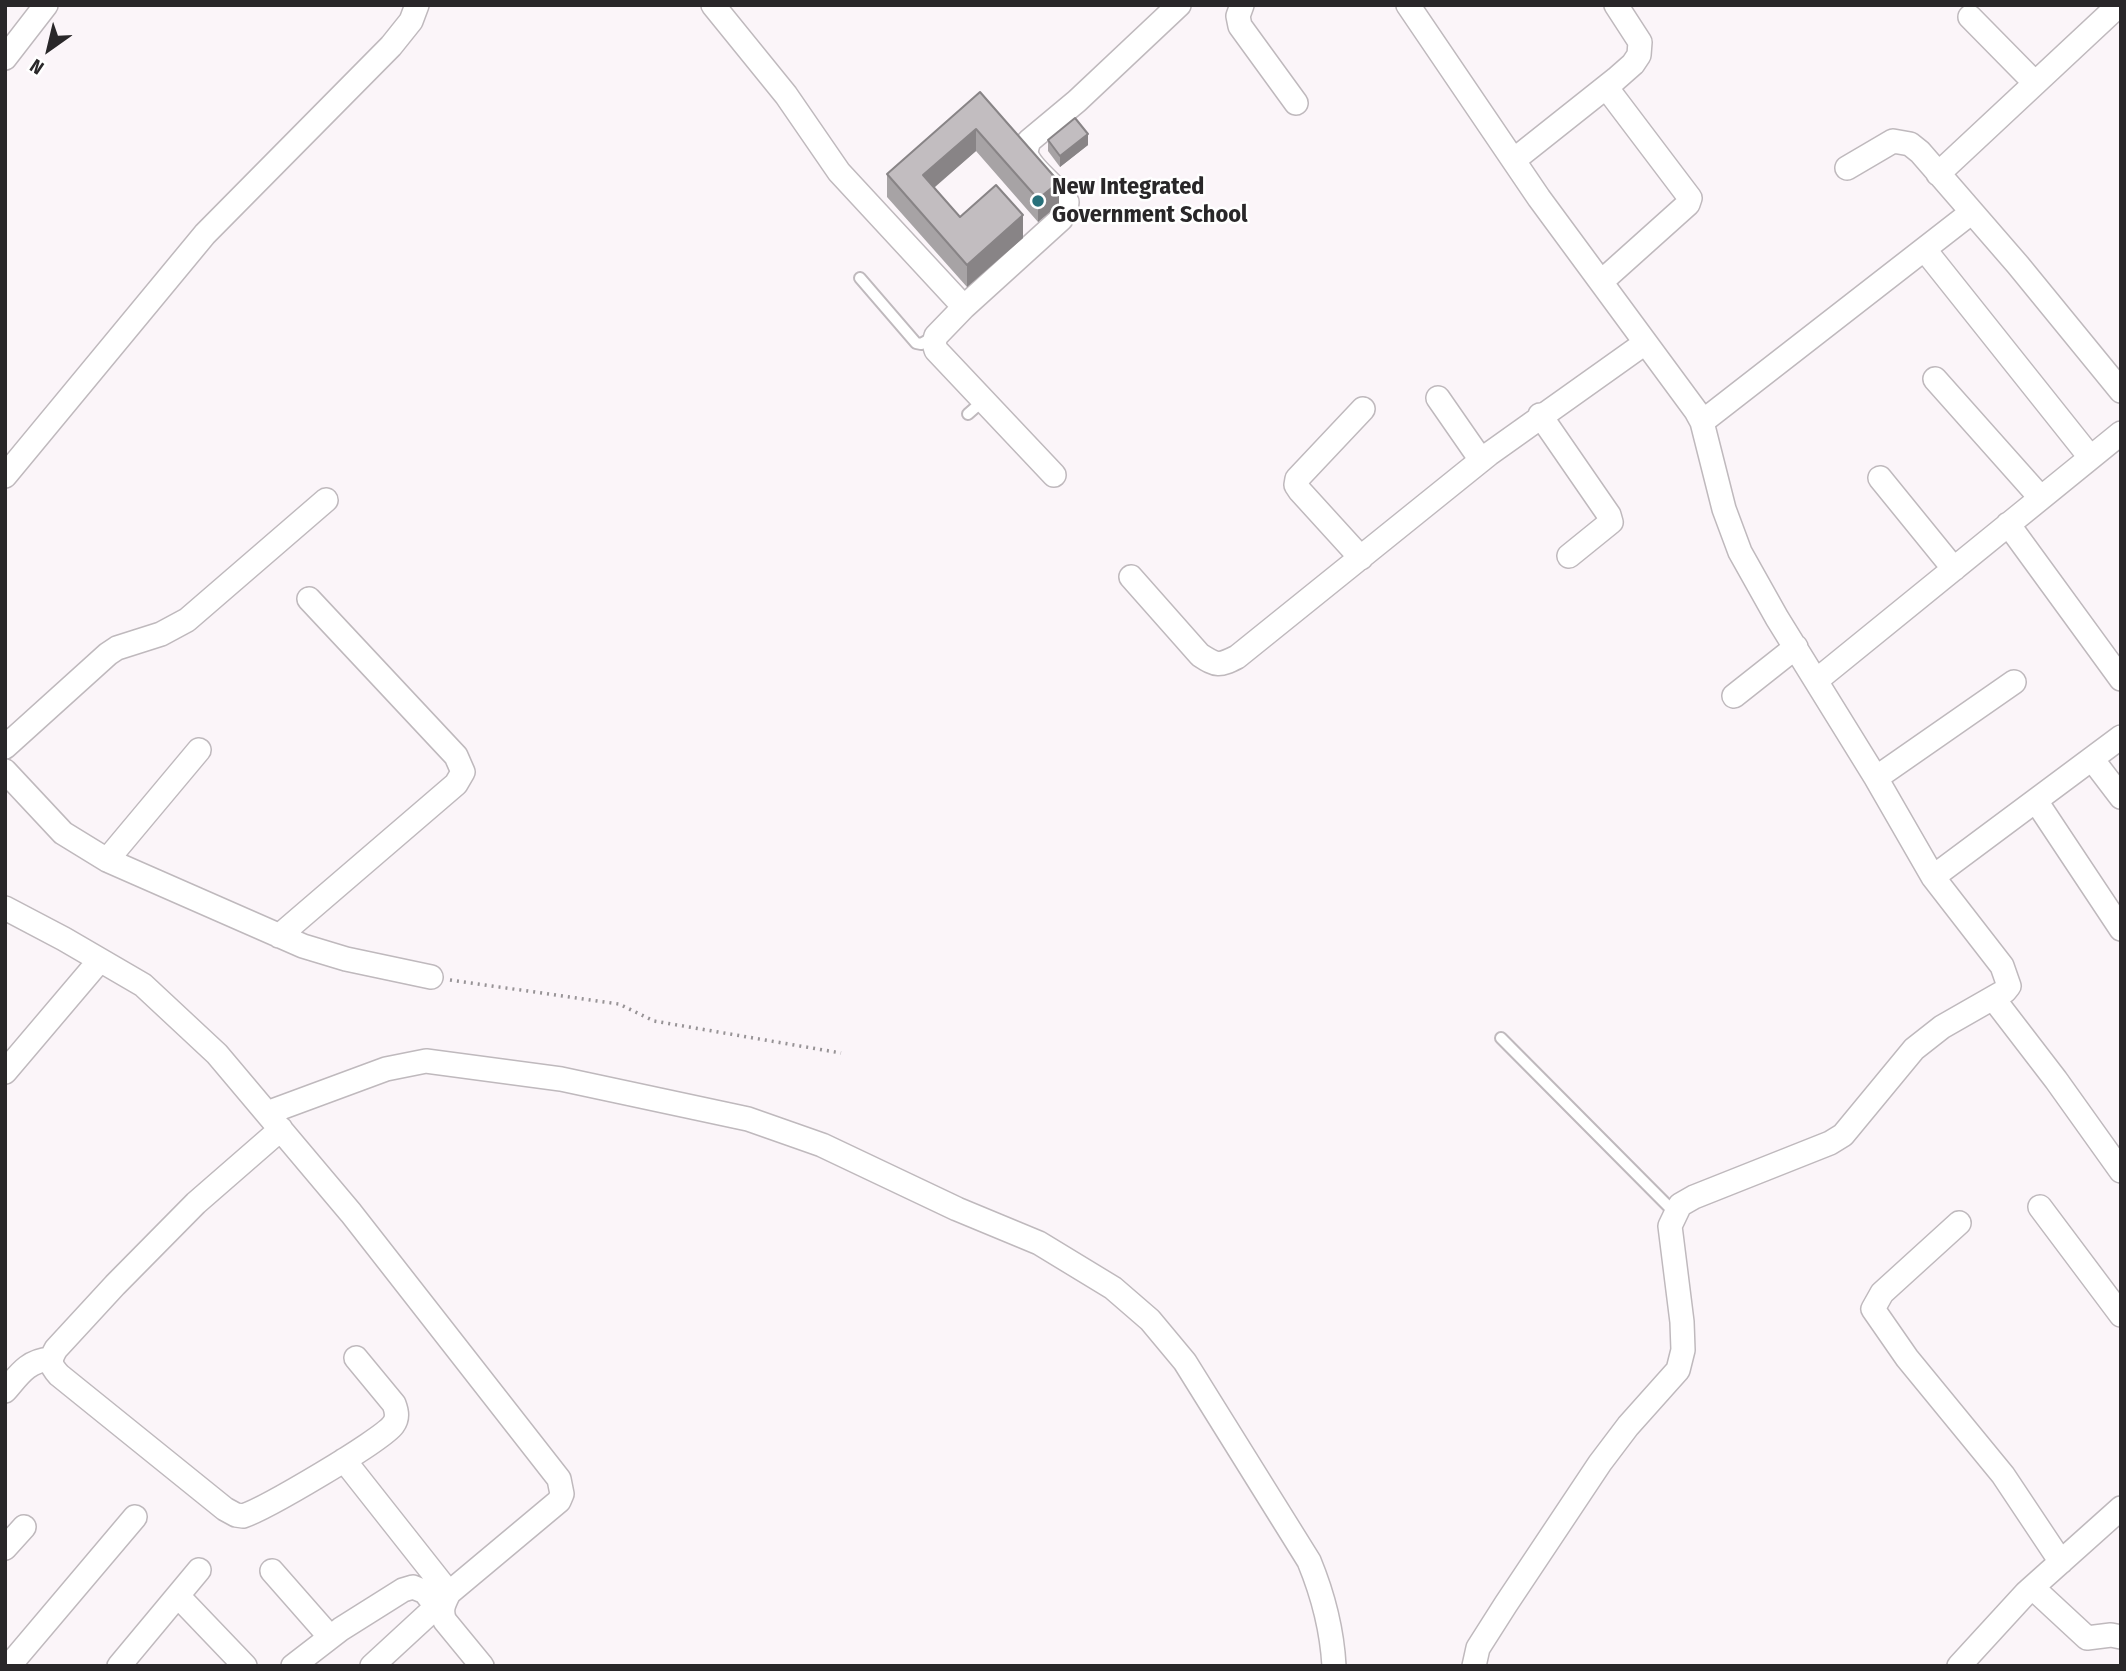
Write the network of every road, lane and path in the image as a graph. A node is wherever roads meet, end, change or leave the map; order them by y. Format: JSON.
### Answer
{"nodes":[{"id":1,"x":417,"y":5,"type":"edge"},
{"id":2,"x":1179,"y":5,"type":"edge"},
{"id":3,"x":1242,"y":5,"type":"edge"},
{"id":4,"x":1409,"y":5,"type":"edge"},
{"id":5,"x":1616,"y":5,"type":"edge"},
{"id":6,"x":2119,"y":5,"type":"edge"},
{"id":7,"x":41,"y":7,"type":"edge"},
{"id":8,"x":725,"y":9,"type":"edge"},
{"id":9,"x":1970,"y":17,"type":"dead end"},
{"id":10,"x":5,"y":58,"type":"edge"},
{"id":11,"x":2035,"y":83,"type":"junction"},
{"id":12,"x":1606,"y":87,"type":"junction"},
{"id":13,"x":1296,"y":103,"type":"dead end"},
{"id":14,"x":1514,"y":160,"type":"junction"},
{"id":15,"x":1847,"y":168,"type":"dead end"},
{"id":16,"x":1938,"y":174,"type":"junction"},
{"id":17,"x":1972,"y":212,"type":"junction"},
{"id":18,"x":1925,"y":250,"type":"junction"},
{"id":19,"x":859,"y":278,"type":"dead end"},
{"id":20,"x":1601,"y":282,"type":"junction"},
{"id":21,"x":964,"y":307,"type":"junction"},
{"id":22,"x":936,"y":336,"type":"junction"},
{"id":23,"x":1645,"y":343,"type":"junction"},
{"id":24,"x":1935,"y":379,"type":"dead end"},
{"id":25,"x":2121,"y":391,"type":"edge"},
{"id":26,"x":1438,"y":398,"type":"dead end"},
{"id":27,"x":1363,"y":409,"type":"dead end"},
{"id":28,"x":1540,"y":415,"type":"junction"},
{"id":29,"x":1702,"y":422,"type":"junction"},
{"id":30,"x":2121,"y":433,"type":"edge"},
{"id":31,"x":2090,"y":457,"type":"junction"},
{"id":32,"x":1481,"y":460,"type":"junction"},
{"id":33,"x":1054,"y":475,"type":"dead end"},
{"id":34,"x":5,"y":476,"type":"edge"},
{"id":35,"x":1881,"y":478,"type":"dead end"},
{"id":36,"x":2040,"y":497,"type":"junction"},
{"id":37,"x":326,"y":500,"type":"dead end"},
{"id":38,"x":2008,"y":524,"type":"junction"},
{"id":39,"x":1569,"y":556,"type":"dead end"},
{"id":40,"x":1362,"y":558,"type":"junction"},
{"id":41,"x":1954,"y":569,"type":"junction"},
{"id":42,"x":1131,"y":577,"type":"dead end"},
{"id":43,"x":309,"y":599,"type":"dead end"},
{"id":44,"x":1796,"y":647,"type":"junction"},
{"id":45,"x":2121,"y":679,"type":"edge"},
{"id":46,"x":1817,"y":680,"type":"junction"},
{"id":47,"x":2014,"y":682,"type":"dead end"},
{"id":48,"x":1734,"y":696,"type":"dead end"},
{"id":49,"x":2121,"y":737,"type":"edge"},
{"id":50,"x":5,"y":747,"type":"edge"},
{"id":51,"x":199,"y":750,"type":"dead end"},
{"id":52,"x":2092,"y":759,"type":"junction"},
{"id":53,"x":5,"y":771,"type":"edge"},
{"id":54,"x":1876,"y":778,"type":"junction"},
{"id":55,"x":2121,"y":797,"type":"edge"},
{"id":56,"x":2036,"y":801,"type":"junction"},
{"id":57,"x":107,"y":860,"type":"junction"},
{"id":58,"x":1933,"y":877,"type":"junction"},
{"id":59,"x":5,"y":908,"type":"edge"},
{"id":60,"x":2121,"y":929,"type":"edge"},
{"id":61,"x":279,"y":936,"type":"junction"},
{"id":62,"x":100,"y":960,"type":"junction"},
{"id":63,"x":431,"y":977,"type":"joint"},
{"id":64,"x":1993,"y":998,"type":"junction"},
{"id":65,"x":1501,"y":1038,"type":"dead end"},
{"id":66,"x":841,"y":1053,"type":"dead end"},
{"id":67,"x":5,"y":1072,"type":"edge"},
{"id":68,"x":274,"y":1121,"type":"junction"},
{"id":69,"x":2121,"y":1171,"type":"edge"},
{"id":70,"x":2040,"y":1207,"type":"dead end"},
{"id":71,"x":1675,"y":1213,"type":"junction"},
{"id":72,"x":1959,"y":1223,"type":"dead end"},
{"id":73,"x":2121,"y":1315,"type":"edge"},
{"id":74,"x":356,"y":1358,"type":"dead end"},
{"id":75,"x":50,"y":1359,"type":"junction"},
{"id":76,"x":8,"y":1381,"type":"edge"},
{"id":77,"x":344,"y":1460,"type":"junction"},
{"id":78,"x":135,"y":1517,"type":"dead end"},
{"id":79,"x":2117,"y":1518,"type":"edge"},
{"id":80,"x":24,"y":1527,"type":"dead end"},
{"id":81,"x":5,"y":1548,"type":"edge"},
{"id":82,"x":2061,"y":1562,"type":"junction"},
{"id":83,"x":199,"y":1570,"type":"dead end"},
{"id":84,"x":272,"y":1571,"type":"dead end"},
{"id":85,"x":2032,"y":1588,"type":"junction"},
{"id":86,"x":178,"y":1596,"type":"junction"},
{"id":87,"x":442,"y":1605,"type":"junction"},
{"id":88,"x":330,"y":1637,"type":"junction"},
{"id":89,"x":2121,"y":1637,"type":"edge"},
{"id":90,"x":9,"y":1666,"type":"edge"},
{"id":91,"x":119,"y":1666,"type":"edge"},
{"id":92,"x":245,"y":1666,"type":"edge"},
{"id":93,"x":293,"y":1666,"type":"edge"},
{"id":94,"x":372,"y":1666,"type":"edge"},
{"id":95,"x":482,"y":1666,"type":"edge"},
{"id":96,"x":1334,"y":1666,"type":"edge"},
{"id":97,"x":1474,"y":1666,"type":"edge"},
{"id":98,"x":1959,"y":1666,"type":"edge"}],
"edges":[{"from":1,"to":34,"type":"street"},
{"from":2,"to":21,"type":"street"},
{"from":3,"to":13,"type":"street"},
{"from":4,"to":14,"type":"street"},
{"from":5,"to":12,"type":"street"},
{"from":6,"to":11,"type":"street"},
{"from":7,"to":10,"type":"street"},
{"from":8,"to":21,"type":"street"},
{"from":9,"to":11,"type":"street"},
{"from":11,"to":16,"type":"street"},
{"from":12,"to":14,"type":"street"},
{"from":12,"to":20,"type":"street"},
{"from":14,"to":20,"type":"street"},
{"from":15,"to":16,"type":"street"},
{"from":16,"to":17,"type":"street"},
{"from":17,"to":18,"type":"street"},
{"from":17,"to":25,"type":"street"},
{"from":18,"to":29,"type":"street"},
{"from":18,"to":31,"type":"street"},
{"from":19,"to":22,"type":"lane"},
{"from":20,"to":23,"type":"street"},
{"from":21,"to":22,"type":"street"},
{"from":22,"to":33,"type":"street"},
{"from":23,"to":28,"type":"street"},
{"from":23,"to":29,"type":"street"},
{"from":24,"to":36,"type":"street"},
{"from":26,"to":32,"type":"street"},
{"from":27,"to":40,"type":"street"},
{"from":28,"to":32,"type":"street"},
{"from":28,"to":39,"type":"street"},
{"from":29,"to":44,"type":"street"},
{"from":30,"to":31,"type":"street"},
{"from":31,"to":36,"type":"street"},
{"from":32,"to":40,"type":"street"},
{"from":35,"to":41,"type":"street"},
{"from":36,"to":38,"type":"street"},
{"from":37,"to":50,"type":"street"},
{"from":38,"to":41,"type":"street"},
{"from":38,"to":45,"type":"street"},
{"from":40,"to":42,"type":"street"},
{"from":41,"to":46,"type":"street"},
{"from":43,"to":61,"type":"street"},
{"from":44,"to":46,"type":"street"},
{"from":44,"to":48,"type":"street"},
{"from":46,"to":54,"type":"street"},
{"from":47,"to":54,"type":"street"},
{"from":49,"to":52,"type":"street"},
{"from":51,"to":57,"type":"street"},
{"from":52,"to":55,"type":"street"},
{"from":52,"to":56,"type":"street"},
{"from":53,"to":57,"type":"street"},
{"from":54,"to":58,"type":"street"},
{"from":56,"to":58,"type":"street"},
{"from":56,"to":60,"type":"street"},
{"from":57,"to":61,"type":"street"},
{"from":58,"to":64,"type":"street"},
{"from":59,"to":62,"type":"street"},
{"from":61,"to":63,"type":"street"},
{"from":62,"to":67,"type":"street"},
{"from":62,"to":68,"type":"street"},
{"from":63,"to":66,"type":"path"},
{"from":64,"to":69,"type":"street"},
{"from":64,"to":71,"type":"street"},
{"from":65,"to":71,"type":"lane"},
{"from":68,"to":75,"type":"street"},
{"from":68,"to":87,"type":"street"},
{"from":68,"to":96,"type":"street"},
{"from":70,"to":73,"type":"street"},
{"from":71,"to":97,"type":"street"},
{"from":72,"to":82,"type":"street"},
{"from":74,"to":77,"type":"street"},
{"from":75,"to":76,"type":"street"},
{"from":75,"to":77,"type":"street"},
{"from":77,"to":87,"type":"street"},
{"from":78,"to":90,"type":"street"},
{"from":79,"to":82,"type":"street"},
{"from":80,"to":81,"type":"street"},
{"from":82,"to":85,"type":"street"},
{"from":83,"to":86,"type":"street"},
{"from":84,"to":88,"type":"street"},
{"from":85,"to":89,"type":"street"},
{"from":85,"to":98,"type":"street"},
{"from":86,"to":91,"type":"street"},
{"from":86,"to":92,"type":"street"},
{"from":87,"to":88,"type":"street"},
{"from":87,"to":94,"type":"street"},
{"from":87,"to":95,"type":"street"},
{"from":88,"to":93,"type":"street"}]}
